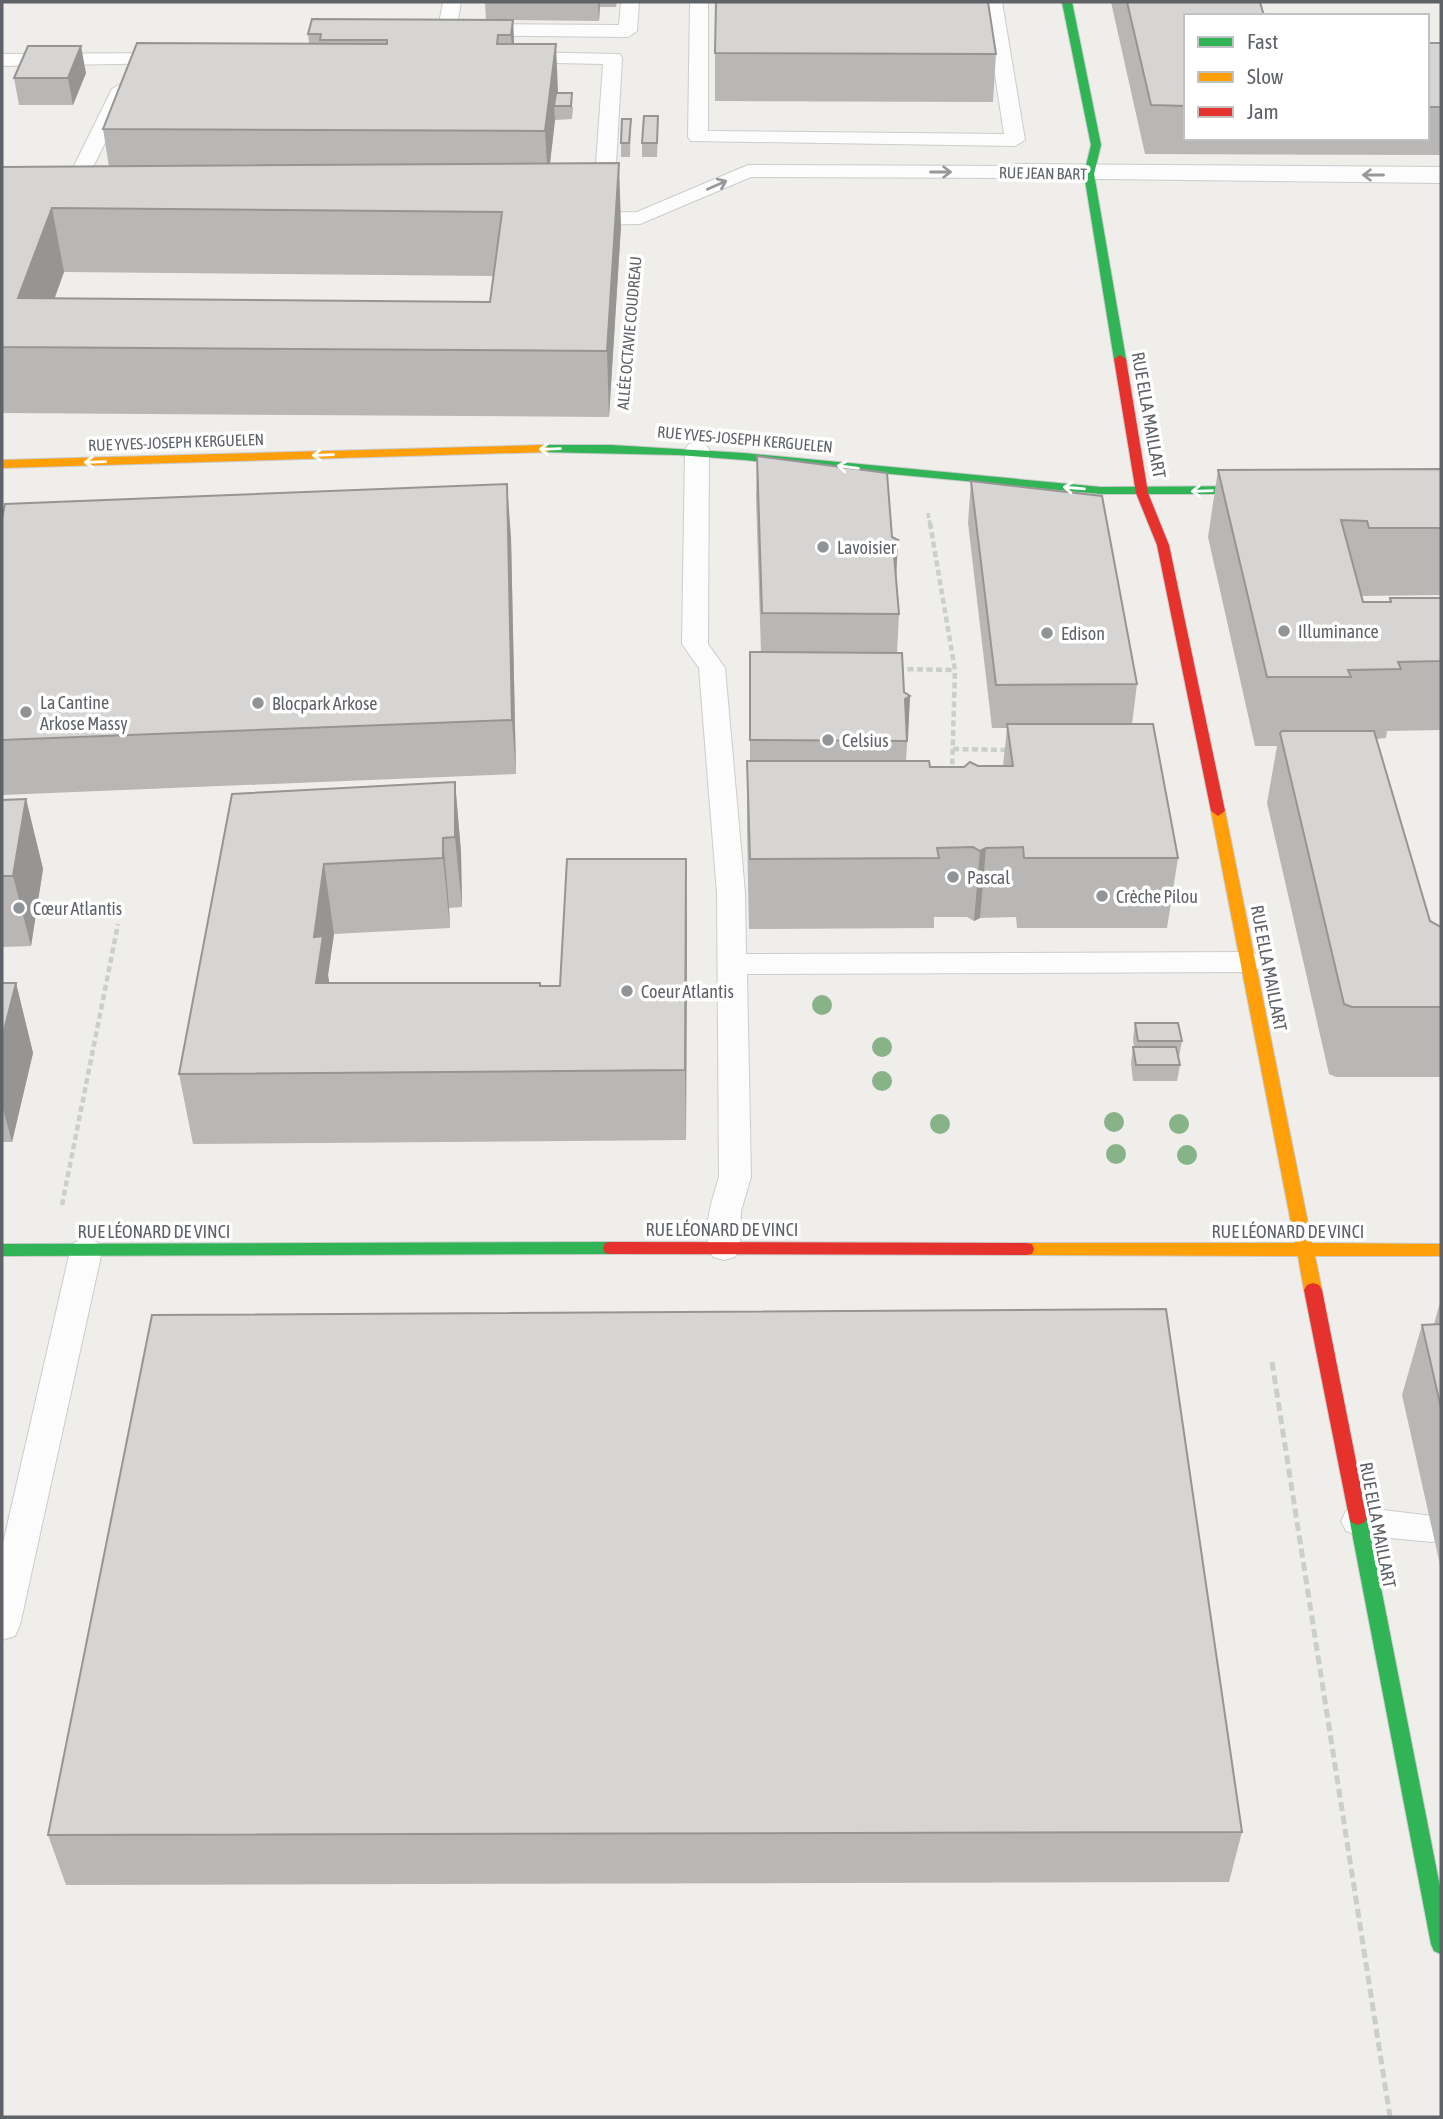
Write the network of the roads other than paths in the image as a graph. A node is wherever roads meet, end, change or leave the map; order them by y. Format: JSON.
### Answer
{"nodes":[{"id":1,"x":452,"y":2,"type":"edge"},
{"id":2,"x":630,"y":2,"type":"edge"},
{"id":3,"x":699,"y":2,"type":"edge"},
{"id":4,"x":993,"y":2,"type":"edge"},
{"id":5,"x":1067,"y":2,"type":"edge"},
{"id":6,"x":504,"y":58,"type":"edge"},
{"id":7,"x":136,"y":59,"type":"junction"},
{"id":8,"x":190,"y":59,"type":"edge"},
{"id":9,"x":2,"y":60,"type":"edge"},
{"id":10,"x":1017,"y":172,"type":"joint"},
{"id":11,"x":1089,"y":174,"type":"junction"},
{"id":12,"x":1441,"y":175,"type":"edge"},
{"id":13,"x":568,"y":191,"type":"edge"},
{"id":14,"x":123,"y":193,"type":"edge"},
{"id":15,"x":557,"y":219,"type":"edge"},
{"id":16,"x":697,"y":449,"type":"junction"},
{"id":17,"x":2,"y":464,"type":"edge"},
{"id":18,"x":1281,"y":490,"type":"edge"},
{"id":19,"x":1142,"y":493,"type":"junction"},
{"id":20,"x":1249,"y":962,"type":"junction"},
{"id":21,"x":733,"y":964,"type":"junction"},
{"id":22,"x":724,"y":1248,"type":"junction"},
{"id":23,"x":1441,"y":1250,"type":"edge"},
{"id":24,"x":69,"y":1251,"type":"junction"},
{"id":25,"x":1305,"y":1251,"type":"junction"},
{"id":26,"x":4,"y":1256,"type":"edge"},
{"id":27,"x":1358,"y":1521,"type":"junction"},
{"id":28,"x":1432,"y":1528,"type":"dead end"},
{"id":29,"x":2,"y":1625,"type":"edge"},
{"id":30,"x":1441,"y":1944,"type":"edge"}],
"edges":[{"from":1,"to":2,"type":"lane"},
{"from":3,"to":4,"type":"lane"},
{"from":5,"to":11,"type":"street","name":"RUE ELLA MAILLART"},
{"from":6,"to":13,"type":"lane"},
{"from":7,"to":8,"type":"lane"},
{"from":7,"to":9,"type":"lane"},
{"from":7,"to":14,"type":"lane"},
{"from":10,"to":11,"type":"street","name":"RUE JEAN BART"},
{"from":15,"to":10,"type":"lane","name":"RUE JEAN BART","one_way":true},
{"from":12,"to":11,"type":"street","name":"RUE JEAN BART","one_way":true},
{"from":11,"to":19,"type":"street","name":"RUE ELLA MAILLART"},
{"from":16,"to":17,"type":"street","name":"RUE YVES-JOSEPH KERGUELEN","one_way":true},
{"from":19,"to":16,"type":"street","name":"RUE YVES-JOSEPH KERGUELEN","one_way":true},
{"from":16,"to":21,"type":"lane"},
{"from":18,"to":19,"type":"street","name":"RUE YVES-JOSEPH KERGUELEN","one_way":true},
{"from":19,"to":20,"type":"street","name":"RUE ELLA MAILLART"},
{"from":20,"to":21,"type":"lane"},
{"from":20,"to":25,"type":"street","name":"RUE ELLA MAILLART"},
{"from":21,"to":22,"type":"lane"},
{"from":22,"to":24,"type":"street","name":"RUE LÉONARD DE VINCI"},
{"from":22,"to":25,"type":"street","name":"RUE LÉONARD DE VINCI"},
{"from":23,"to":25,"type":"street","name":"RUE LÉONARD DE VINCI"},
{"from":24,"to":26,"type":"street","name":"RUE LÉONARD DE VINCI"},
{"from":24,"to":29,"type":"lane"},
{"from":25,"to":27,"type":"street","name":"RUE ELLA MAILLART"},
{"from":27,"to":28,"type":"lane"},
{"from":27,"to":30,"type":"street","name":"RUE ELLA MAILLART"}]}
